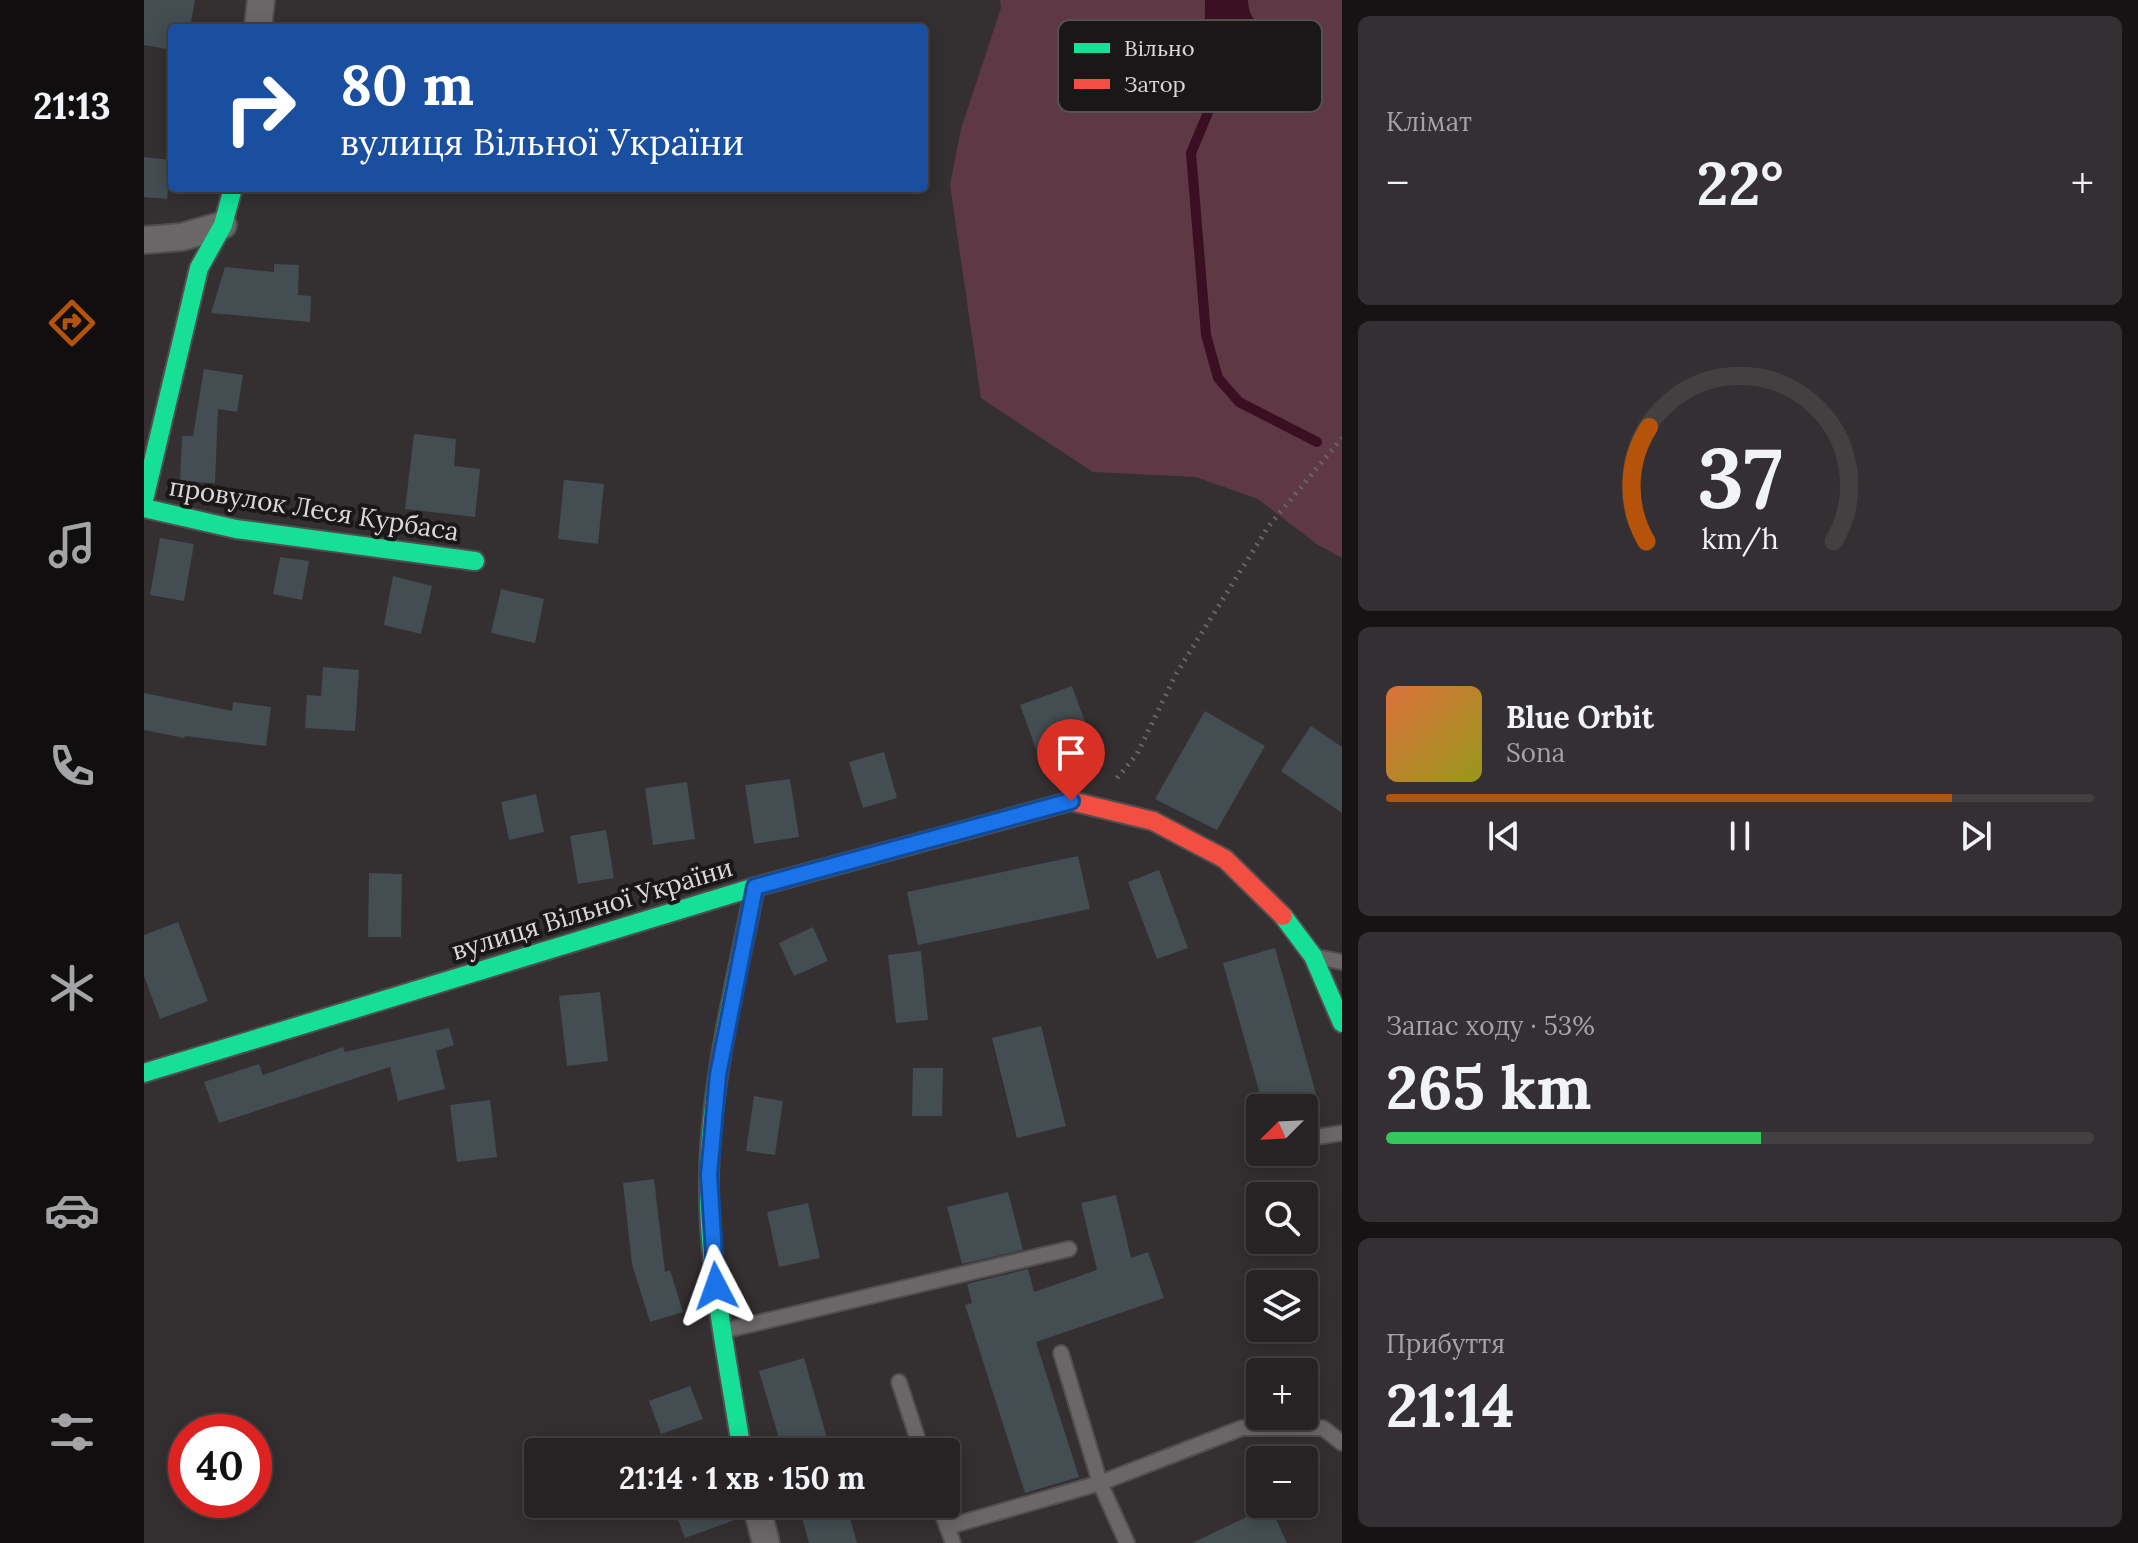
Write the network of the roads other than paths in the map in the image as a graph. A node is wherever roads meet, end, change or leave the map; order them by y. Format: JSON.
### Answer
{"nodes":[{"id":1,"x":261,"y":0,"type":"edge"},
{"id":2,"x":258,"y":24,"type":"edge"},
{"id":3,"x":232,"y":192,"type":"edge"},
{"id":4,"x":223,"y":225,"type":"junction"},
{"id":5,"x":144,"y":240,"type":"edge"},
{"id":6,"x":144,"y":500,"type":"edge"},
{"id":7,"x":144,"y":508,"type":"edge"},
{"id":8,"x":475,"y":561,"type":"dead end"},
{"id":9,"x":755,"y":887,"type":"junction"},
{"id":10,"x":1313,"y":956,"type":"junction"},
{"id":11,"x":1342,"y":962,"type":"edge"},
{"id":12,"x":1342,"y":1023,"type":"edge"},
{"id":13,"x":144,"y":1073,"type":"edge"},
{"id":14,"x":1342,"y":1133,"type":"edge"},
{"id":15,"x":1318,"y":1137,"type":"edge"},
{"id":16,"x":1069,"y":1249,"type":"dead end"},
{"id":17,"x":723,"y":1331,"type":"junction"},
{"id":18,"x":1061,"y":1353,"type":"dead end"},
{"id":19,"x":899,"y":1382,"type":"dead end"},
{"id":20,"x":740,"y":1438,"type":"edge"},
{"id":21,"x":917,"y":1438,"type":"edge"},
{"id":22,"x":1342,"y":1443,"type":"edge"},
{"id":23,"x":1100,"y":1483,"type":"junction"},
{"id":24,"x":760,"y":1518,"type":"edge"},
{"id":25,"x":944,"y":1518,"type":"edge"},
{"id":26,"x":947,"y":1527,"type":"junction"},
{"id":27,"x":766,"y":1543,"type":"edge"},
{"id":28,"x":953,"y":1543,"type":"edge"},
{"id":29,"x":1127,"y":1543,"type":"edge"}],
"edges":[{"from":1,"to":2,"type":"street"},
{"from":3,"to":4,"type":"street"},
{"from":4,"to":5,"type":"street"},
{"from":4,"to":6,"type":"street"},
{"from":7,"to":8,"type":"street","name":"провулок Леся Курбаса"},
{"from":9,"to":10,"type":"street","name":"вулиця Вільної України"},
{"from":9,"to":13,"type":"street","name":"вулиця Вільної України"},
{"from":9,"to":17,"type":"street"},
{"from":10,"to":11,"type":"lane"},
{"from":10,"to":12,"type":"street","name":"вулиця Вільної України"},
{"from":14,"to":15,"type":"lane"},
{"from":16,"to":17,"type":"lane"},
{"from":17,"to":20,"type":"street"},
{"from":18,"to":23,"type":"lane"},
{"from":19,"to":21,"type":"lane"},
{"from":22,"to":23,"type":"lane"},
{"from":23,"to":26,"type":"lane"},
{"from":23,"to":29,"type":"lane"},
{"from":24,"to":27,"type":"street"},
{"from":25,"to":26,"type":"lane"},
{"from":26,"to":28,"type":"lane"}]}
